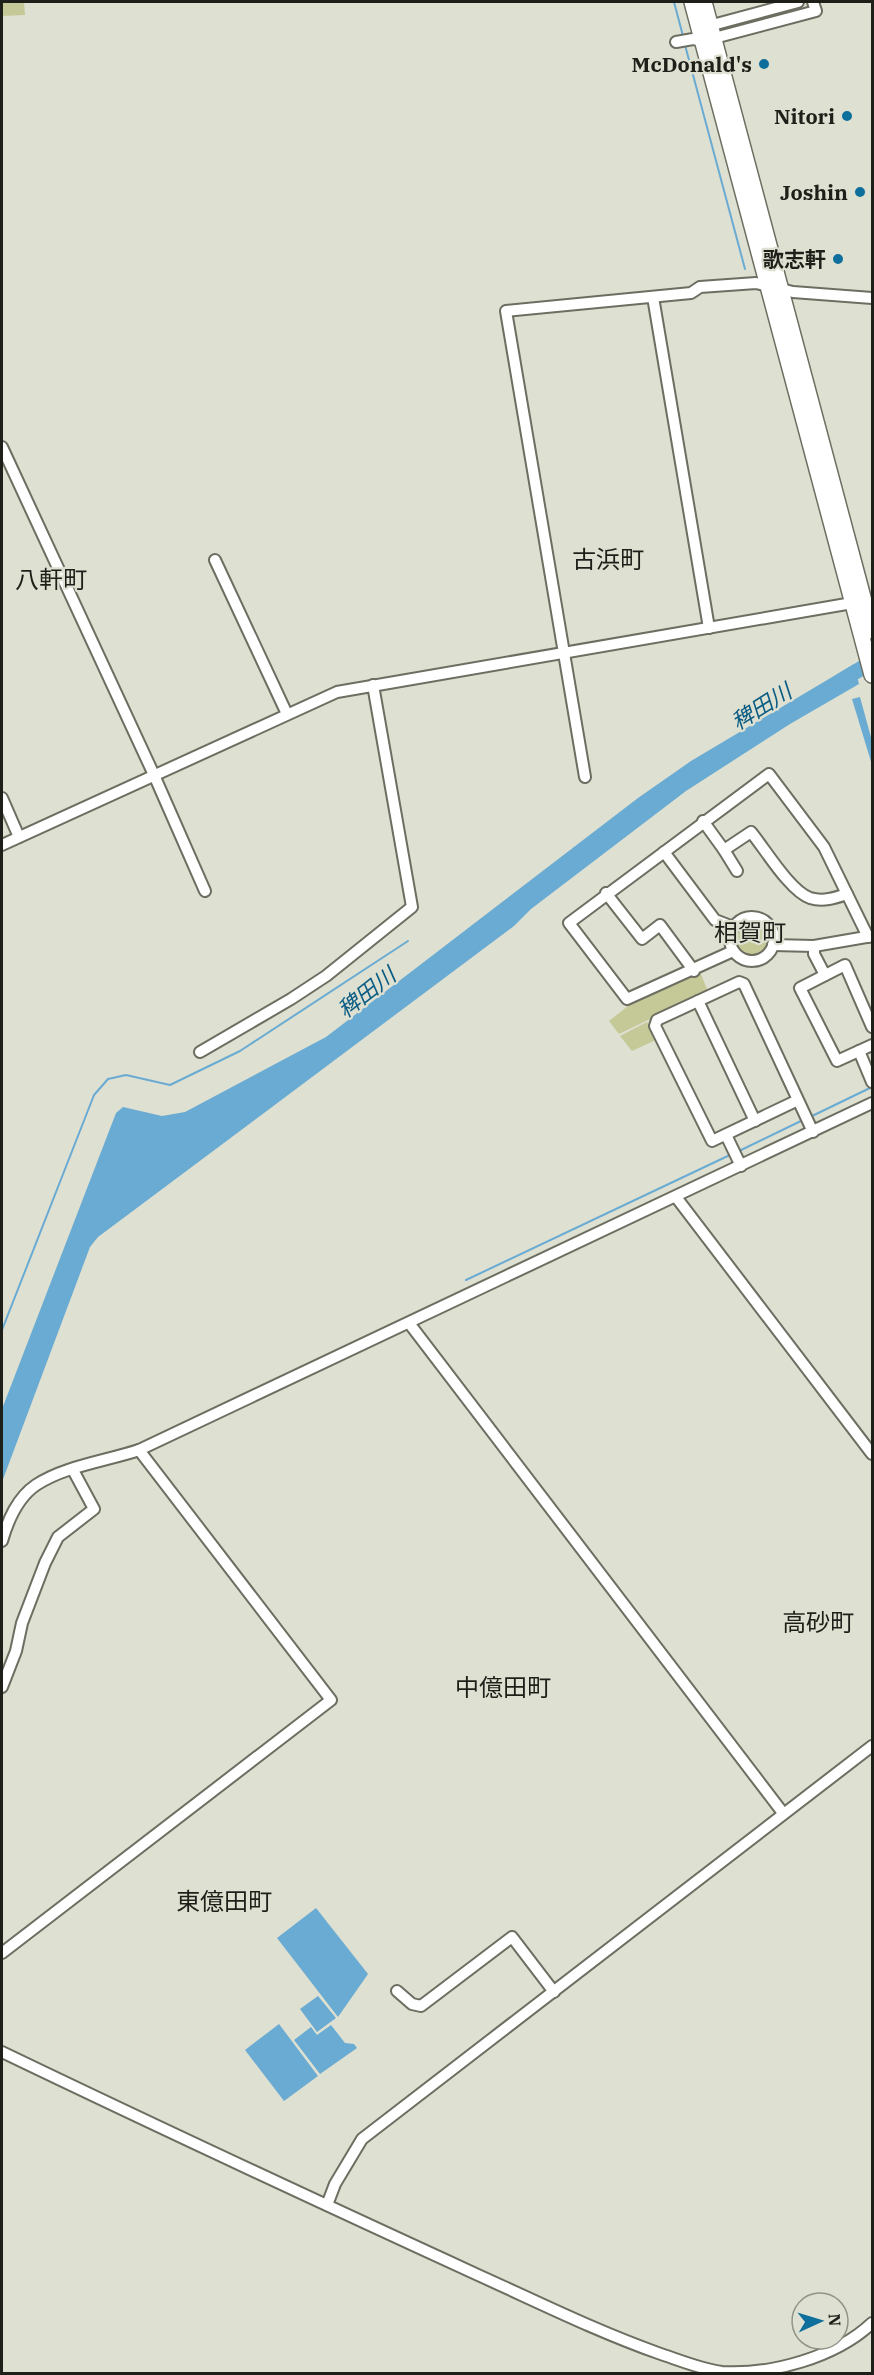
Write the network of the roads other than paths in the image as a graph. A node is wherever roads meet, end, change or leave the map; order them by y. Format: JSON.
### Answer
{"nodes":[{"id":1,"x":692,"y":2,"type":"edge"},
{"id":2,"x":704,"y":2,"type":"edge"},
{"id":3,"x":798,"y":2,"type":"edge"},
{"id":4,"x":814,"y":6,"type":"edge"},
{"id":5,"x":704,"y":34,"type":"junction"},
{"id":6,"x":676,"y":42,"type":"dead end"},
{"id":7,"x":775,"y":288,"type":"junction"},
{"id":8,"x":653,"y":297,"type":"junction"},
{"id":9,"x":873,"y":298,"type":"edge"},
{"id":10,"x":2,"y":447,"type":"edge"},
{"id":11,"x":215,"y":560,"type":"dead end"},
{"id":12,"x":859,"y":602,"type":"junction"},
{"id":13,"x":709,"y":628,"type":"junction"},
{"id":14,"x":873,"y":631,"type":"edge"},
{"id":15,"x":565,"y":653,"type":"junction"},
{"id":16,"x":873,"y":675,"type":"edge"},
{"id":17,"x":373,"y":685,"type":"junction"},
{"id":18,"x":287,"y":714,"type":"junction"},
{"id":19,"x":154,"y":775,"type":"junction"},
{"id":20,"x":585,"y":777,"type":"dead end"},
{"id":21,"x":2,"y":798,"type":"edge"},
{"id":22,"x":703,"y":821,"type":"junction"},
{"id":23,"x":20,"y":837,"type":"junction"},
{"id":24,"x":2,"y":845,"type":"edge"},
{"id":25,"x":724,"y":850,"type":"junction"},
{"id":26,"x":664,"y":852,"type":"junction"},
{"id":27,"x":737,"y":871,"type":"dead end"},
{"id":28,"x":205,"y":891,"type":"dead end"},
{"id":29,"x":606,"y":893,"type":"junction"},
{"id":30,"x":848,"y":894,"type":"junction"},
{"id":31,"x":733,"y":927,"type":"junction"},
{"id":32,"x":870,"y":937,"type":"edge"},
{"id":33,"x":773,"y":945,"type":"junction"},
{"id":34,"x":814,"y":946,"type":"junction"},
{"id":35,"x":733,"y":951,"type":"junction"},
{"id":36,"x":694,"y":970,"type":"junction"},
{"id":37,"x":825,"y":975,"type":"junction"},
{"id":38,"x":698,"y":1001,"type":"junction"},
{"id":39,"x":873,"y":1027,"type":"edge"},
{"id":40,"x":873,"y":1045,"type":"edge"},
{"id":41,"x":859,"y":1051,"type":"junction"},
{"id":42,"x":200,"y":1052,"type":"dead end"},
{"id":43,"x":873,"y":1082,"type":"edge"},
{"id":44,"x":798,"y":1100,"type":"junction"},
{"id":45,"x":873,"y":1104,"type":"edge"},
{"id":46,"x":755,"y":1121,"type":"junction"},
{"id":47,"x":809,"y":1123,"type":"junction"},
{"id":48,"x":726,"y":1135,"type":"junction"},
{"id":49,"x":737,"y":1157,"type":"junction"},
{"id":50,"x":675,"y":1197,"type":"junction"},
{"id":51,"x":409,"y":1323,"type":"junction"},
{"id":52,"x":139,"y":1450,"type":"junction"},
{"id":53,"x":873,"y":1454,"type":"edge"},
{"id":54,"x":72,"y":1470,"type":"junction"},
{"id":55,"x":4,"y":1512,"type":"dead end"},
{"id":56,"x":6,"y":1525,"type":"junction"},
{"id":57,"x":2,"y":1540,"type":"edge"},
{"id":58,"x":2,"y":1687,"type":"edge"},
{"id":59,"x":873,"y":1746,"type":"edge"},
{"id":60,"x":783,"y":1813,"type":"junction"},
{"id":61,"x":2,"y":1953,"type":"edge"},
{"id":62,"x":397,"y":1991,"type":"dead end"},
{"id":63,"x":554,"y":1992,"type":"junction"},
{"id":64,"x":2,"y":2052,"type":"edge"},
{"id":65,"x":327,"y":2205,"type":"junction"},
{"id":66,"x":873,"y":2323,"type":"edge"}],
"edges":[{"from":1,"to":5,"type":"highway"},
{"from":2,"to":5,"type":"highway"},
{"from":3,"to":5,"type":"street"},
{"from":4,"to":5,"type":"street"},
{"from":5,"to":6,"type":"street"},
{"from":5,"to":7,"type":"highway"},
{"from":7,"to":8,"type":"street"},
{"from":7,"to":9,"type":"street"},
{"from":7,"to":12,"type":"highway"},
{"from":8,"to":13,"type":"street"},
{"from":8,"to":15,"type":"street"},
{"from":10,"to":19,"type":"street"},
{"from":11,"to":18,"type":"street"},
{"from":12,"to":13,"type":"street"},
{"from":12,"to":14,"type":"highway"},
{"from":12,"to":16,"type":"highway"},
{"from":13,"to":15,"type":"street"},
{"from":15,"to":17,"type":"street"},
{"from":15,"to":20,"type":"street"},
{"from":17,"to":18,"type":"street"},
{"from":17,"to":42,"type":"street"},
{"from":18,"to":19,"type":"street"},
{"from":19,"to":23,"type":"street"},
{"from":19,"to":28,"type":"street"},
{"from":21,"to":23,"type":"street"},
{"from":22,"to":25,"type":"street"},
{"from":22,"to":26,"type":"street"},
{"from":22,"to":30,"type":"street"},
{"from":23,"to":24,"type":"street"},
{"from":25,"to":27,"type":"street"},
{"from":25,"to":30,"type":"street"},
{"from":26,"to":29,"type":"street"},
{"from":26,"to":31,"type":"street"},
{"from":29,"to":36,"type":"street"},
{"from":29,"to":36,"type":"street"},
{"from":30,"to":32,"type":"street"},
{"from":31,"to":33,"type":"street"},
{"from":31,"to":35,"type":"street"},
{"from":32,"to":34,"type":"street"},
{"from":33,"to":34,"type":"street"},
{"from":33,"to":35,"type":"street"},
{"from":34,"to":37,"type":"street"},
{"from":35,"to":36,"type":"street"},
{"from":37,"to":39,"type":"street"},
{"from":37,"to":41,"type":"street"},
{"from":38,"to":44,"type":"street"},
{"from":38,"to":46,"type":"street"},
{"from":38,"to":48,"type":"street"},
{"from":40,"to":41,"type":"street"},
{"from":41,"to":43,"type":"street"},
{"from":44,"to":46,"type":"street"},
{"from":44,"to":47,"type":"street"},
{"from":45,"to":47,"type":"street"},
{"from":46,"to":48,"type":"street"},
{"from":47,"to":49,"type":"street"},
{"from":48,"to":49,"type":"street"},
{"from":49,"to":50,"type":"street"},
{"from":50,"to":51,"type":"street"},
{"from":50,"to":53,"type":"street"},
{"from":51,"to":52,"type":"street"},
{"from":51,"to":60,"type":"street"},
{"from":52,"to":54,"type":"street"},
{"from":52,"to":61,"type":"street"},
{"from":54,"to":56,"type":"street"},
{"from":54,"to":58,"type":"street"},
{"from":55,"to":56,"type":"street"},
{"from":56,"to":57,"type":"street"},
{"from":59,"to":60,"type":"street"},
{"from":60,"to":63,"type":"street"},
{"from":62,"to":63,"type":"street"},
{"from":63,"to":65,"type":"street"},
{"from":64,"to":65,"type":"street"},
{"from":65,"to":66,"type":"street"}]}
